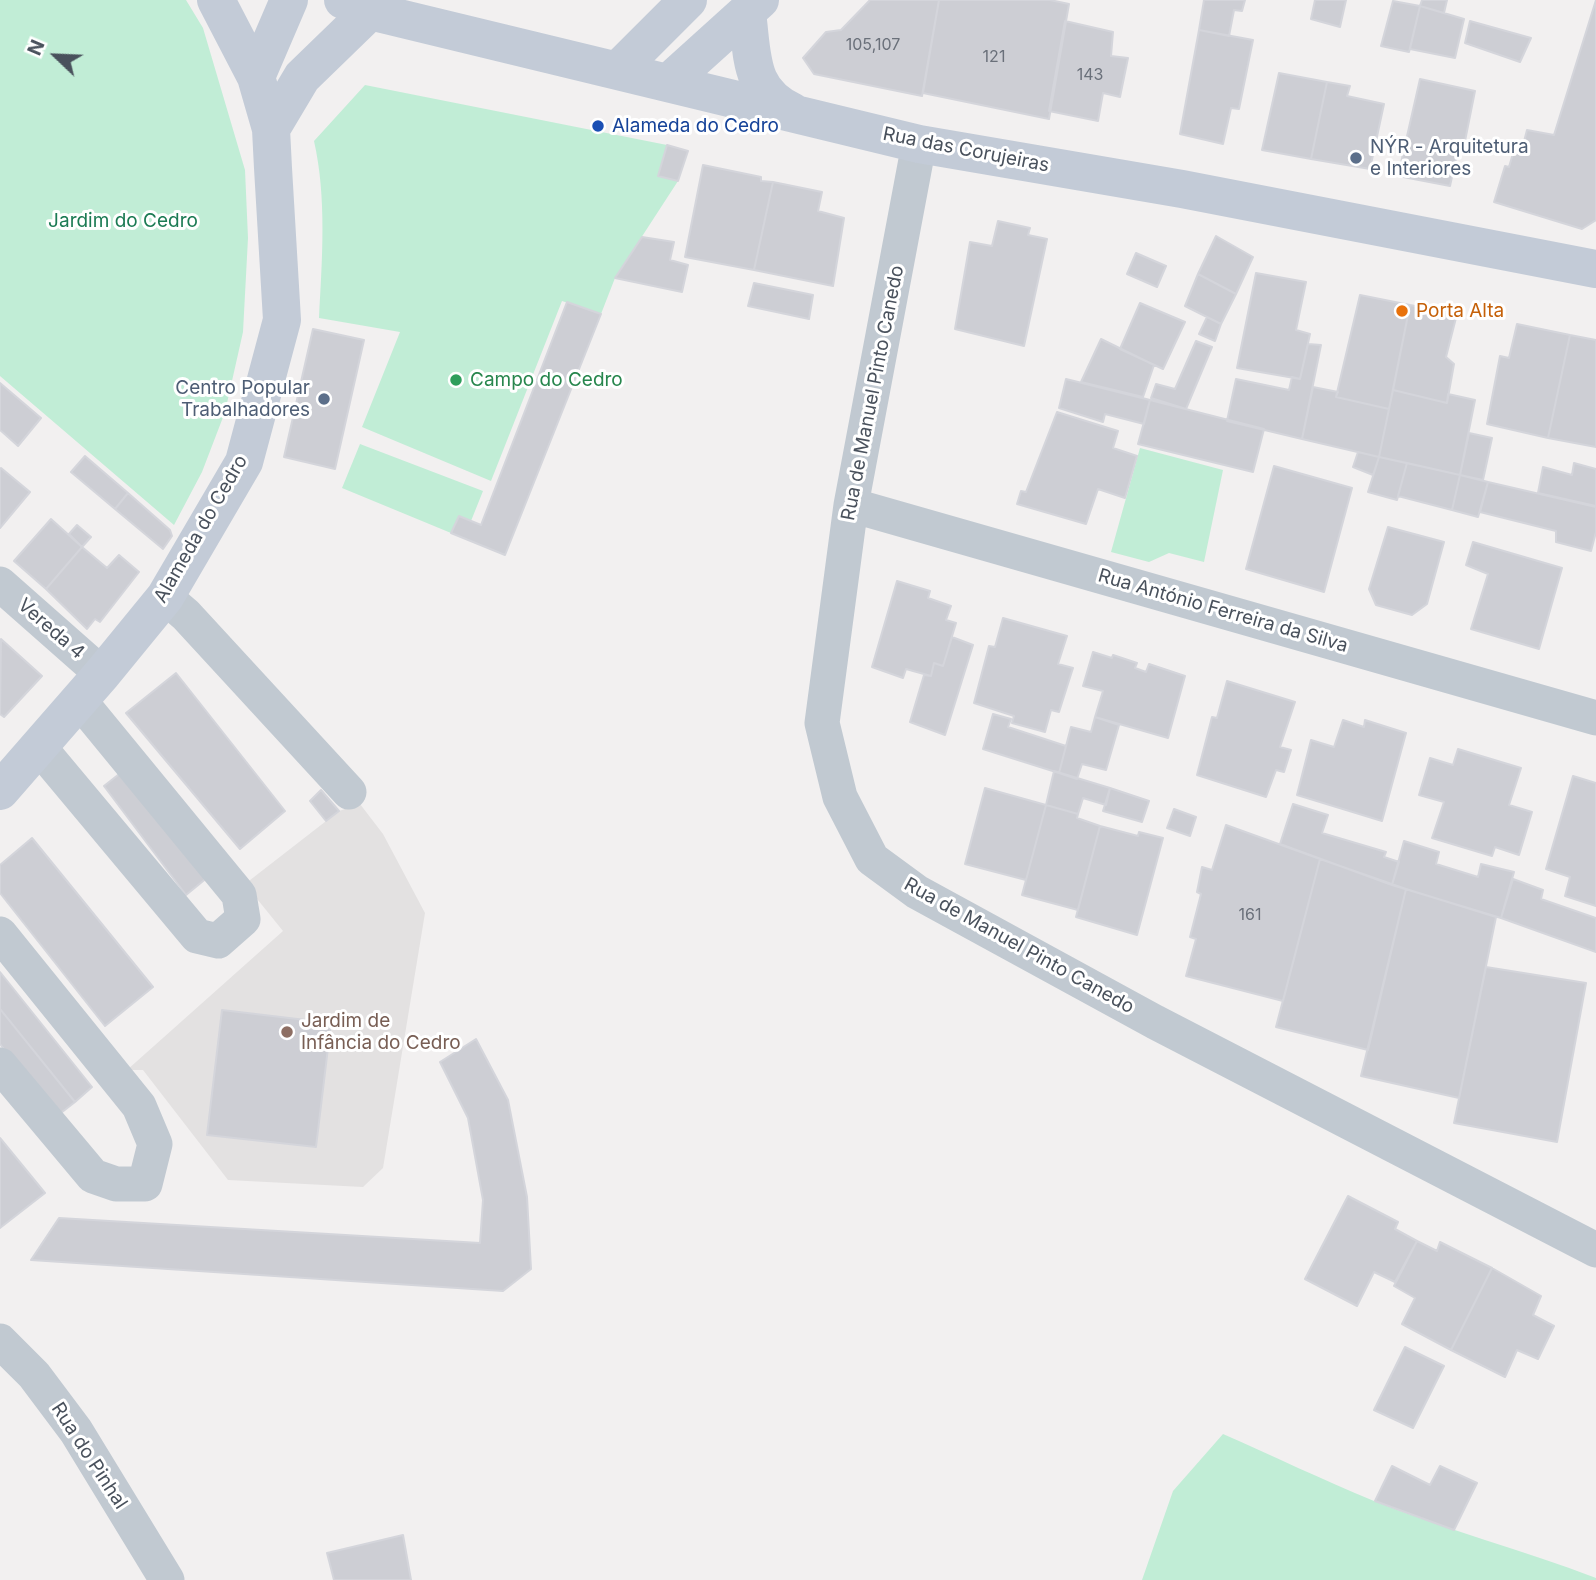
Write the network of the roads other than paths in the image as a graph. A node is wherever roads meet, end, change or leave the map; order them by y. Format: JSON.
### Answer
{"nodes":[{"id":1,"x":216,"y":0,"type":"edge"},
{"id":2,"x":289,"y":0,"type":"edge"},
{"id":3,"x":688,"y":0,"type":"edge"},
{"id":4,"x":356,"y":6,"type":"edge"},
{"id":5,"x":753,"y":6,"type":"edge"},
{"id":6,"x":617,"y":71,"type":"junction"},
{"id":7,"x":256,"y":77,"type":"junction"},
{"id":8,"x":668,"y":83,"type":"junction"},
{"id":9,"x":801,"y":116,"type":"junction"},
{"id":10,"x":271,"y":130,"type":"junction"},
{"id":11,"x":919,"y":144,"type":"junction"},
{"id":12,"x":1596,"y":269,"type":"edge"},
{"id":13,"x":851,"y":505,"type":"junction"},
{"id":14,"x":0,"y":584,"type":"edge"},
{"id":15,"x":165,"y":597,"type":"junction"},
{"id":16,"x":91,"y":687,"type":"junction"},
{"id":17,"x":1596,"y":718,"type":"edge"},
{"id":18,"x":39,"y":747,"type":"junction"},
{"id":19,"x":0,"y":791,"type":"edge"},
{"id":20,"x":349,"y":792,"type":"dead end"},
{"id":21,"x":0,"y":934,"type":"edge"},
{"id":22,"x":0,"y":1065,"type":"edge"},
{"id":23,"x":1596,"y":1250,"type":"edge"},
{"id":24,"x":0,"y":1341,"type":"edge"},
{"id":25,"x":167,"y":1580,"type":"edge"}],
"edges":[{"from":1,"to":7,"type":"street","name":"Alameda do Cedro"},
{"from":2,"to":7,"type":"street"},
{"from":3,"to":6,"type":"street"},
{"from":4,"to":6,"type":"street","name":"Rua das Corujeiras"},
{"from":4,"to":10,"type":"street"},
{"from":5,"to":8,"type":"street"},
{"from":5,"to":9,"type":"street"},
{"from":6,"to":8,"type":"street","name":"Rua das Corujeiras"},
{"from":7,"to":10,"type":"street","name":"Alameda do Cedro"},
{"from":8,"to":9,"type":"street","name":"Rua das Corujeiras"},
{"from":9,"to":11,"type":"street","name":"Rua das Corujeiras"},
{"from":10,"to":15,"type":"street","name":"Alameda do Cedro"},
{"from":11,"to":12,"type":"street","name":"Rua das Corujeiras"},
{"from":11,"to":13,"type":"street","name":"Rua de Manuel Pinto Canedo"},
{"from":13,"to":17,"type":"street","name":"Rua António Ferreira da Silva"},
{"from":13,"to":23,"type":"street","name":"Rua de Manuel Pinto Canedo"},
{"from":14,"to":16,"type":"street","name":"Vereda 4"},
{"from":15,"to":16,"type":"street","name":"Alameda do Cedro"},
{"from":15,"to":20,"type":"street"},
{"from":16,"to":18,"type":"street","name":"Alameda do Cedro"},
{"from":16,"to":18,"type":"street","name":"Vereda 4"},
{"from":18,"to":19,"type":"street","name":"Alameda do Cedro"},
{"from":21,"to":22,"type":"street"},
{"from":24,"to":25,"type":"street","name":"Rua do Pinhal"}]}
